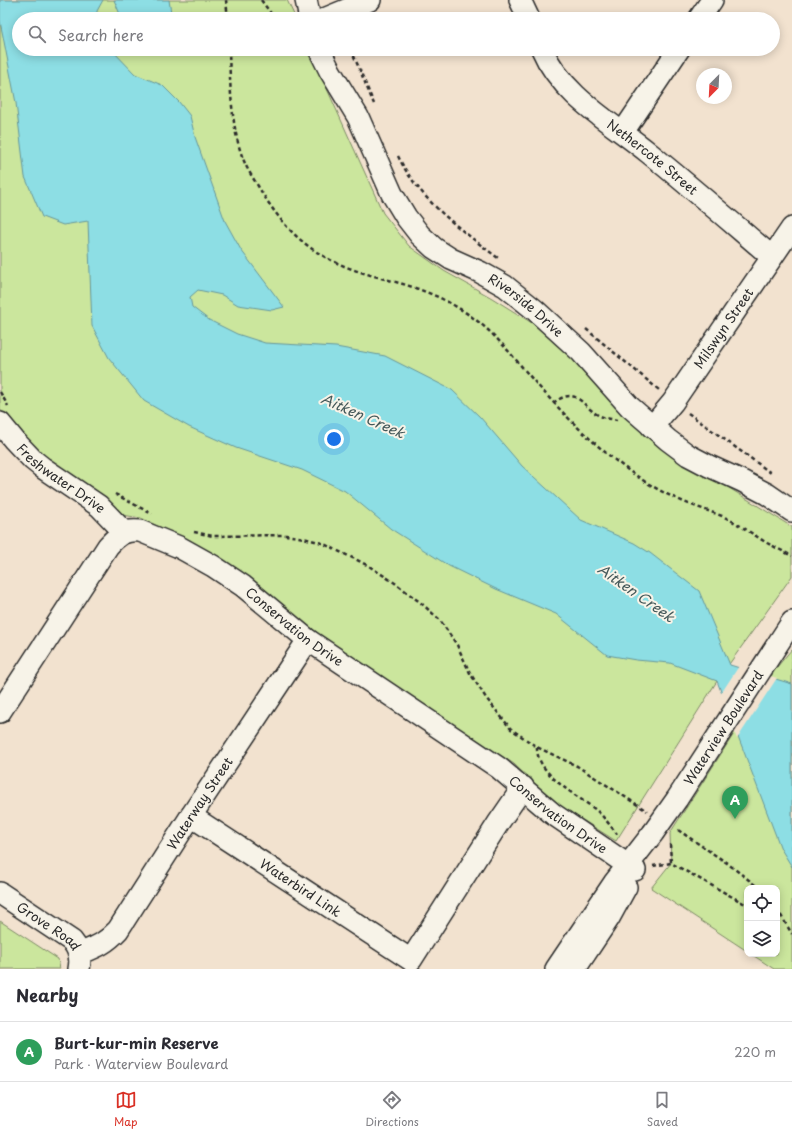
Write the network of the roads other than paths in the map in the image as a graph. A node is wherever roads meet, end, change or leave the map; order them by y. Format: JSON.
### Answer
{"nodes":[{"id":1,"x":306,"y":0,"type":"edge"},
{"id":2,"x":370,"y":0,"type":"edge"},
{"id":3,"x":520,"y":0,"type":"edge"},
{"id":4,"x":712,"y":0,"type":"edge"},
{"id":5,"x":309,"y":12,"type":"edge"},
{"id":6,"x":341,"y":12,"type":"edge"},
{"id":7,"x":526,"y":12,"type":"edge"},
{"id":8,"x":704,"y":12,"type":"edge"},
{"id":9,"x":322,"y":56,"type":"edge"},
{"id":10,"x":545,"y":56,"type":"edge"},
{"id":11,"x":674,"y":56,"type":"edge"},
{"id":12,"x":623,"y":132,"type":"junction"},
{"id":13,"x":792,"y":228,"type":"edge"},
{"id":14,"x":772,"y":257,"type":"junction"},
{"id":15,"x":646,"y":422,"type":"junction"},
{"id":16,"x":4,"y":426,"type":"edge"},
{"id":17,"x":792,"y":511,"type":"edge"},
{"id":18,"x":124,"y":532,"type":"junction"},
{"id":19,"x":792,"y":622,"type":"edge"},
{"id":20,"x":308,"y":640,"type":"junction"},
{"id":21,"x":0,"y":712,"type":"edge"},
{"id":22,"x":523,"y":787,"type":"junction"},
{"id":23,"x":191,"y":816,"type":"junction"},
{"id":24,"x":632,"y":868,"type":"junction"},
{"id":25,"x":0,"y":893,"type":"edge"},
{"id":26,"x":79,"y":961,"type":"edge"},
{"id":27,"x":418,"y":964,"type":"edge"},
{"id":28,"x":556,"y":969,"type":"edge"},
{"id":29,"x":575,"y":969,"type":"edge"}],
"edges":[{"from":1,"to":5,"type":"street"},
{"from":2,"to":6,"type":"street"},
{"from":3,"to":7,"type":"street"},
{"from":4,"to":8,"type":"street"},
{"from":9,"to":15,"type":"street","name":"Riverside Drive"},
{"from":10,"to":12,"type":"street","name":"Nethercote Street"},
{"from":11,"to":12,"type":"street"},
{"from":12,"to":14,"type":"street","name":"Nethercote Street"},
{"from":13,"to":14,"type":"street","name":"Milswyn Street"},
{"from":14,"to":15,"type":"street","name":"Milswyn Street"},
{"from":15,"to":17,"type":"street","name":"Riverside Drive"},
{"from":16,"to":18,"type":"street","name":"Freshwater Drive"},
{"from":18,"to":20,"type":"street","name":"Conservation Drive"},
{"from":18,"to":21,"type":"street"},
{"from":19,"to":24,"type":"street","name":"Waterview Boulevard","bridge":true},
{"from":20,"to":22,"type":"street","name":"Conservation Drive"},
{"from":20,"to":23,"type":"street","name":"Waterway Street"},
{"from":22,"to":24,"type":"street","name":"Conservation Drive"},
{"from":22,"to":27,"type":"street","name":"Waterbird Link"},
{"from":23,"to":26,"type":"street","name":"Waterway Street"},
{"from":23,"to":27,"type":"street","name":"Waterbird Link"},
{"from":24,"to":28,"type":"street","name":"Waterview Boulevard"},
{"from":24,"to":29,"type":"street","name":"Waterview Boulevard"},
{"from":25,"to":26,"type":"street","name":"Grove Road"}]}
